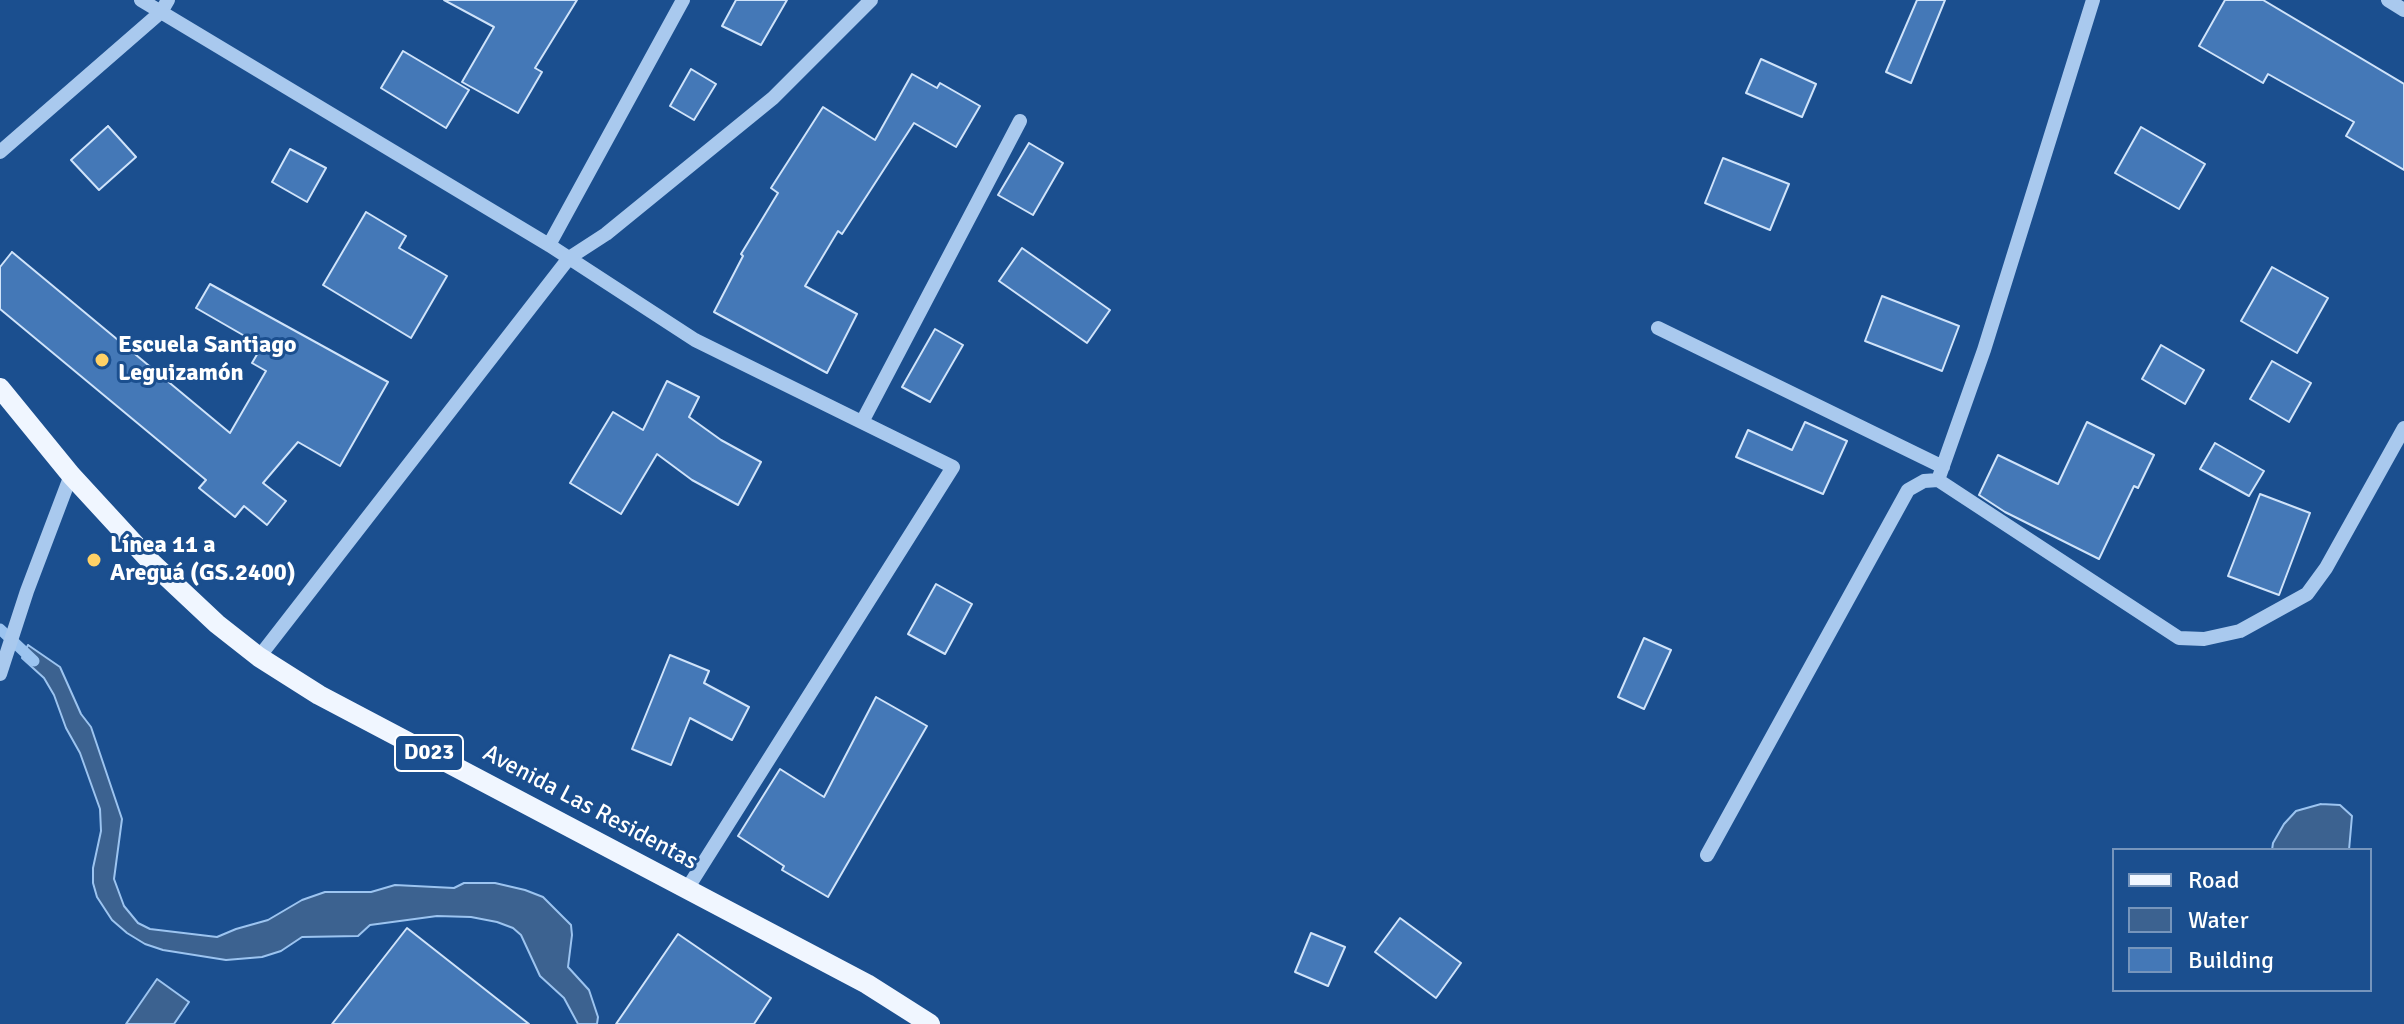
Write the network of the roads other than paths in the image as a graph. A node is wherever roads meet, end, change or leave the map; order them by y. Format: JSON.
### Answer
{"nodes":[{"id":1,"x":141,"y":0,"type":"edge"},
{"id":2,"x":683,"y":0,"type":"edge"},
{"id":3,"x":871,"y":0,"type":"edge"},
{"id":4,"x":2093,"y":0,"type":"edge"},
{"id":5,"x":2388,"y":0,"type":"edge"},
{"id":6,"x":165,"y":6,"type":"edge"},
{"id":7,"x":2404,"y":10,"type":"edge"},
{"id":8,"x":1020,"y":121,"type":"dead end"},
{"id":9,"x":0,"y":152,"type":"edge"},
{"id":10,"x":549,"y":245,"type":"junction"},
{"id":11,"x":569,"y":258,"type":"junction"},
{"id":12,"x":1658,"y":328,"type":"dead end"},
{"id":13,"x":0,"y":388,"type":"edge"},
{"id":14,"x":862,"y":422,"type":"junction"},
{"id":15,"x":2404,"y":428,"type":"edge"},
{"id":16,"x":1940,"y":473,"type":"junction"},
{"id":17,"x":71,"y":475,"type":"junction"},
{"id":18,"x":259,"y":657,"type":"junction"},
{"id":19,"x":0,"y":674,"type":"edge"},
{"id":20,"x":1707,"y":855,"type":"dead end"},
{"id":21,"x":687,"y":889,"type":"junction"},
{"id":22,"x":930,"y":1024,"type":"edge"}],
"edges":[{"from":1,"to":6,"type":"street"},
{"from":2,"to":10,"type":"street"},
{"from":3,"to":11,"type":"street"},
{"from":4,"to":16,"type":"street"},
{"from":5,"to":7,"type":"street"},
{"from":6,"to":9,"type":"street"},
{"from":6,"to":10,"type":"street"},
{"from":8,"to":14,"type":"street"},
{"from":10,"to":11,"type":"street"},
{"from":11,"to":14,"type":"street"},
{"from":11,"to":18,"type":"street"},
{"from":12,"to":16,"type":"street"},
{"from":13,"to":17,"type":"main road","name":"Avenida Las Residentas","number":"D023"},
{"from":14,"to":21,"type":"street"},
{"from":15,"to":16,"type":"street"},
{"from":16,"to":20,"type":"street"},
{"from":17,"to":18,"type":"main road","name":"Avenida Las Residentas","number":"D023"},
{"from":17,"to":19,"type":"street"},
{"from":18,"to":21,"type":"main road","name":"Avenida Las Residentas","number":"D023"},
{"from":21,"to":22,"type":"main road","name":"Avenida Las Residentas","number":"D023"}]}
